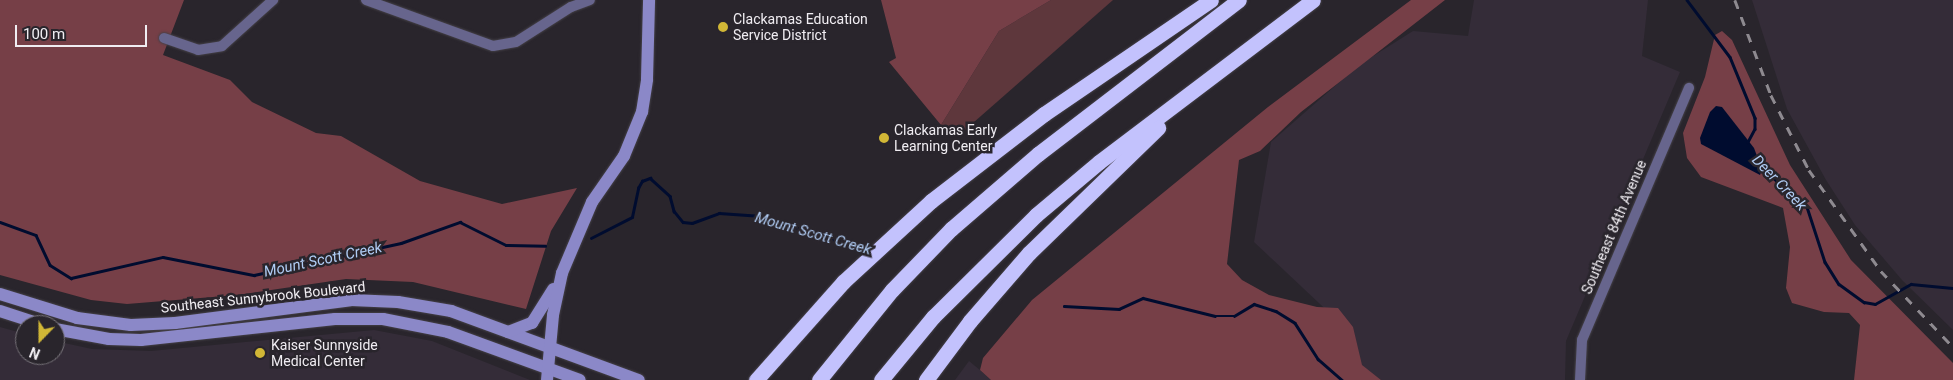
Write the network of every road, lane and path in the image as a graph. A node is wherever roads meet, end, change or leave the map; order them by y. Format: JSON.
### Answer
{"nodes":[{"id":1,"x":273,"y":0,"type":"edge"},
{"id":2,"x":366,"y":0,"type":"edge"},
{"id":3,"x":590,"y":0,"type":"edge"},
{"id":4,"x":649,"y":0,"type":"edge"},
{"id":5,"x":1211,"y":0,"type":"edge"},
{"id":6,"x":1239,"y":0,"type":"edge"},
{"id":7,"x":1313,"y":0,"type":"edge"},
{"id":8,"x":164,"y":38,"type":"dead end"},
{"id":9,"x":1209,"y":79,"type":"junction"},
{"id":10,"x":1689,"y":88,"type":"dead end"},
{"id":11,"x":562,"y":273,"type":"junction"},
{"id":12,"x":0,"y":294,"type":"edge"},
{"id":13,"x":281,"y":309,"type":"junction"},
{"id":14,"x":0,"y":311,"type":"edge"},
{"id":15,"x":15,"y":316,"type":"edge"},
{"id":16,"x":65,"y":331,"type":"edge"},
{"id":17,"x":508,"y":332,"type":"junction"},
{"id":18,"x":196,"y":336,"type":"junction"},
{"id":19,"x":549,"y":347,"type":"junction"},
{"id":20,"x":547,"y":374,"type":"edge"},
{"id":21,"x":580,"y":380,"type":"edge"},
{"id":22,"x":639,"y":380,"type":"edge"},
{"id":23,"x":756,"y":380,"type":"edge"},
{"id":24,"x":819,"y":380,"type":"edge"},
{"id":25,"x":882,"y":380,"type":"edge"},
{"id":26,"x":926,"y":380,"type":"edge"},
{"id":27,"x":1580,"y":380,"type":"edge"}],
"edges":[{"from":1,"to":8,"type":"street"},
{"from":2,"to":3,"type":"street"},
{"from":4,"to":11,"type":"main road"},
{"from":5,"to":23,"type":"highway"},
{"from":6,"to":24,"type":"highway"},
{"from":7,"to":9,"type":"highway"},
{"from":9,"to":25,"type":"highway"},
{"from":9,"to":26,"type":"highway"},
{"from":10,"to":27,"type":"street","name":"Southeast 84th Avenue"},
{"from":11,"to":17,"type":"main road"},
{"from":11,"to":19,"type":"main road"},
{"from":12,"to":13,"type":"main road","name":"Southeast Sunnybrook Boulevard"},
{"from":13,"to":17,"type":"main road","name":"Southeast Sunnybrook Boulevard"},
{"from":13,"to":18,"type":"main road"},
{"from":14,"to":15,"type":"main road"},
{"from":16,"to":18,"type":"main road"},
{"from":17,"to":19,"type":"main road","name":"Southeast Sunnybrook Boulevard"},
{"from":18,"to":20,"type":"main road"},
{"from":19,"to":20,"type":"main road"},
{"from":19,"to":22,"type":"main road","name":"Southeast Sunnybrook Boulevard"},
{"from":20,"to":21,"type":"main road"}]}
